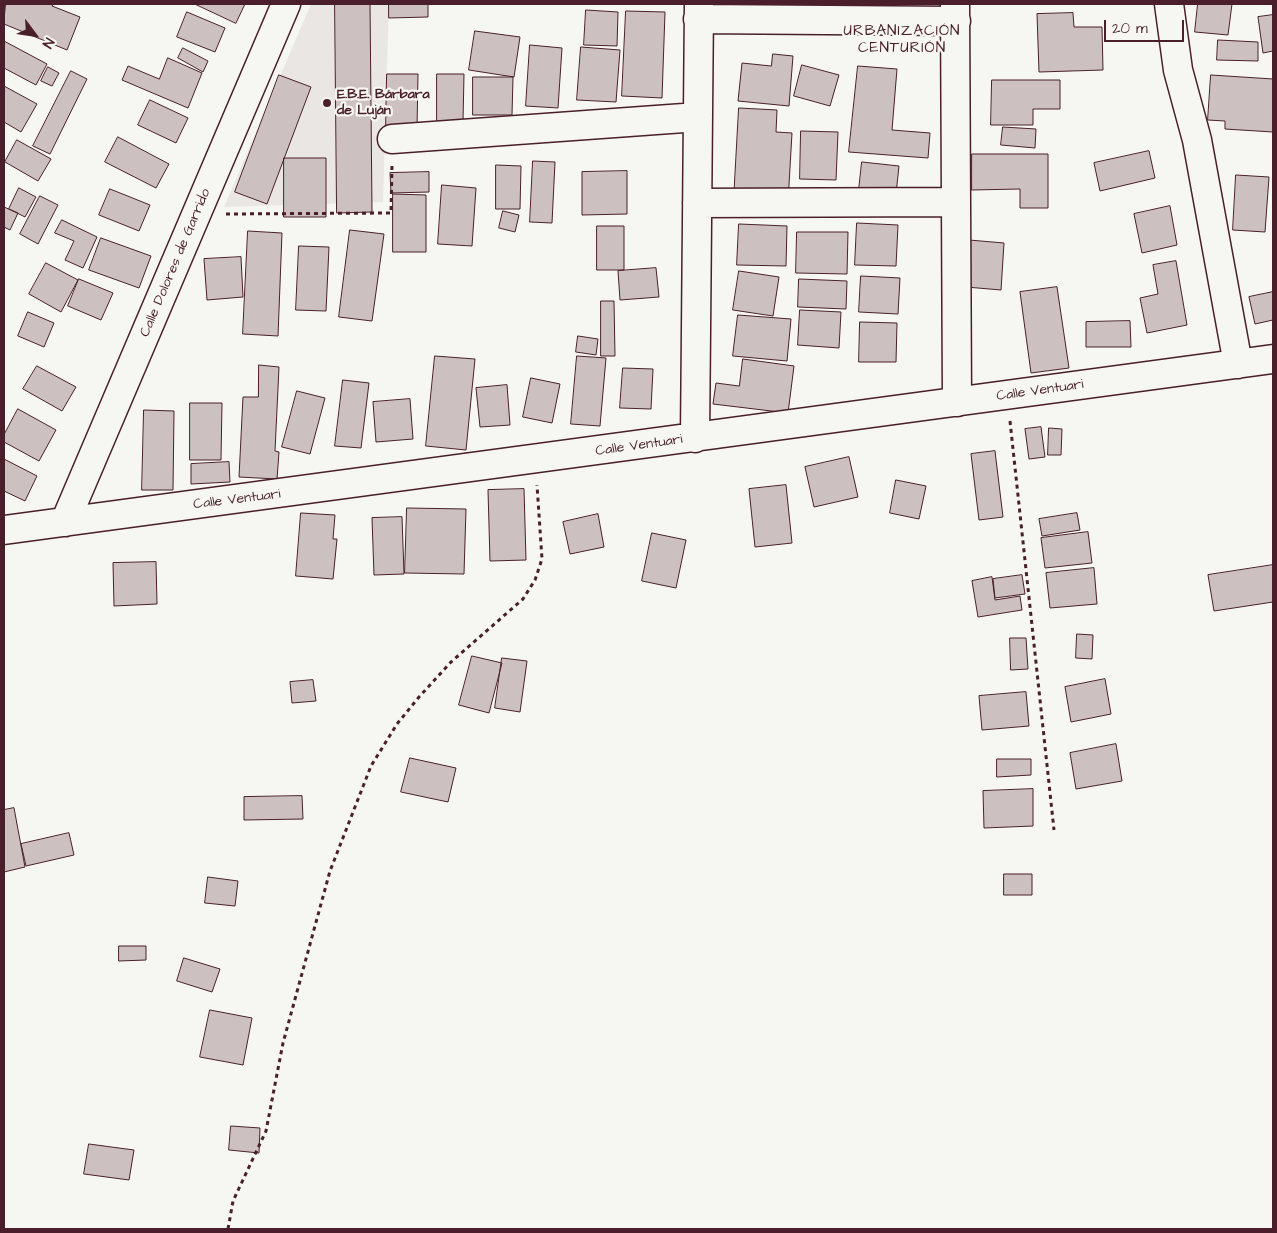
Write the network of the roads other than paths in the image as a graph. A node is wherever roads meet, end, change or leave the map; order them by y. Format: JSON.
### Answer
{"nodes":[{"id":1,"x":286,"y":4,"type":"edge"},
{"id":2,"x":1169,"y":4,"type":"edge"},
{"id":3,"x":698,"y":12,"type":"edge"},
{"id":4,"x":956,"y":12,"type":"edge"},
{"id":5,"x":698,"y":117,"type":"junction"},
{"id":6,"x":392,"y":139,"type":"road end"},
{"id":7,"x":956,"y":202,"type":"junction"},
{"id":8,"x":697,"y":203,"type":"junction"},
{"id":9,"x":1273,"y":359,"type":"edge"},
{"id":10,"x":1238,"y":364,"type":"junction"},
{"id":11,"x":957,"y":402,"type":"junction"},
{"id":12,"x":695,"y":438,"type":"junction"},
{"id":13,"x":65,"y":522,"type":"junction"},
{"id":14,"x":4,"y":530,"type":"edge"}],
"edges":[{"from":1,"to":13,"type":"street","name":"Calle Dolores de Garrido"},
{"from":2,"to":10,"type":"street"},
{"from":3,"to":4,"type":"street"},
{"from":3,"to":5,"type":"street"},
{"from":4,"to":7,"type":"street"},
{"from":5,"to":6,"type":"street"},
{"from":5,"to":8,"type":"street"},
{"from":7,"to":8,"type":"street"},
{"from":7,"to":11,"type":"street"},
{"from":8,"to":12,"type":"street"},
{"from":9,"to":10,"type":"street","name":"Calle Ventuari"},
{"from":10,"to":11,"type":"street","name":"Calle Ventuari"},
{"from":11,"to":12,"type":"street","name":"Calle Ventuari"},
{"from":12,"to":13,"type":"street","name":"Calle Ventuari"},
{"from":13,"to":14,"type":"street","name":"Calle Ventuari"}]}
